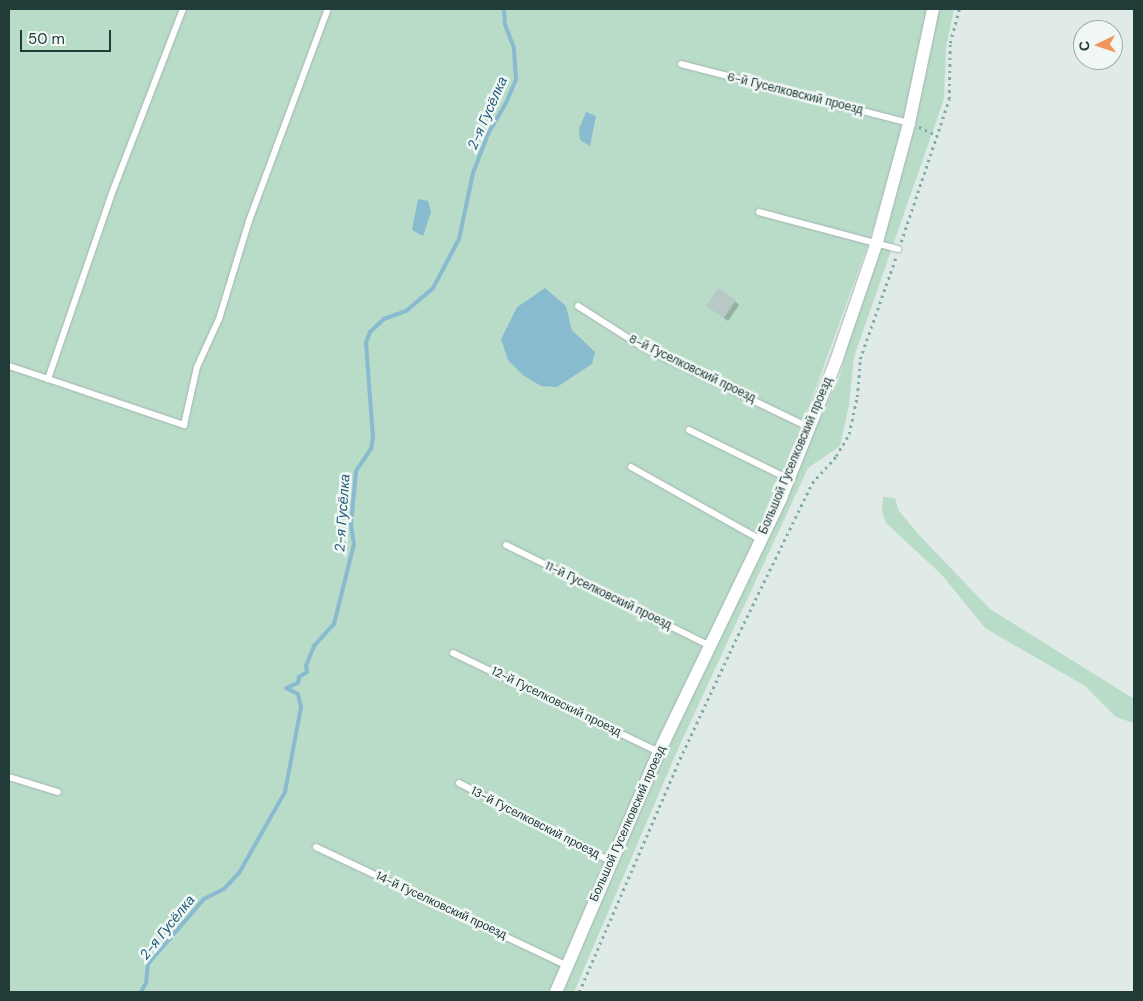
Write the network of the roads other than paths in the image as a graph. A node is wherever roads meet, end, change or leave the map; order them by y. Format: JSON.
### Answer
{"nodes":[{"id":1,"x":183,"y":9,"type":"edge"},
{"id":2,"x":328,"y":9,"type":"edge"},
{"id":3,"x":933,"y":9,"type":"edge"},
{"id":4,"x":681,"y":64,"type":"dead end"},
{"id":5,"x":909,"y":123,"type":"junction"},
{"id":6,"x":759,"y":212,"type":"dead end"},
{"id":7,"x":877,"y":242,"type":"junction"},
{"id":8,"x":898,"y":249,"type":"dead end"},
{"id":9,"x":578,"y":306,"type":"dead end"},
{"id":10,"x":9,"y":366,"type":"edge"},
{"id":11,"x":48,"y":379,"type":"junction"},
{"id":12,"x":808,"y":427,"type":"junction"},
{"id":13,"x":689,"y":430,"type":"dead end"},
{"id":14,"x":631,"y":467,"type":"dead end"},
{"id":15,"x":787,"y":478,"type":"junction"},
{"id":16,"x":761,"y":540,"type":"junction"},
{"id":17,"x":506,"y":545,"type":"dead end"},
{"id":18,"x":710,"y":646,"type":"junction"},
{"id":19,"x":453,"y":653,"type":"dead end"},
{"id":20,"x":659,"y":752,"type":"junction"},
{"id":21,"x":9,"y":777,"type":"edge"},
{"id":22,"x":459,"y":784,"type":"dead end"},
{"id":23,"x":58,"y":792,"type":"dead end"},
{"id":24,"x":316,"y":847,"type":"dead end"},
{"id":25,"x":612,"y":862,"type":"junction"},
{"id":26,"x":566,"y":965,"type":"junction"},
{"id":27,"x":556,"y":992,"type":"edge"}],
"edges":[{"from":1,"to":11,"type":"lane"},
{"from":2,"to":11,"type":"lane"},
{"from":3,"to":5,"type":"street","name":"Большой Гуселковский проезд"},
{"from":4,"to":5,"type":"lane","name":"6-й Гуселковский проезд"},
{"from":5,"to":7,"type":"street","name":"Большой Гуселковский проезд"},
{"from":6,"to":7,"type":"lane"},
{"from":7,"to":8,"type":"lane"},
{"from":7,"to":12,"type":"street","name":"Большой Гуселковский проезд"},
{"from":9,"to":12,"type":"lane","name":"8-й Гуселковский проезд"},
{"from":10,"to":11,"type":"lane"},
{"from":12,"to":15,"type":"street","name":"Большой Гуселковский проезд"},
{"from":13,"to":15,"type":"lane"},
{"from":14,"to":16,"type":"lane"},
{"from":15,"to":16,"type":"street","name":"Большой Гуселковский проезд"},
{"from":16,"to":18,"type":"street","name":"Большой Гуселковский проезд"},
{"from":17,"to":18,"type":"lane","name":"11-й Гуселковский проезд"},
{"from":18,"to":20,"type":"street","name":"Большой Гуселковский проезд"},
{"from":19,"to":20,"type":"lane","name":"12-й Гуселковский проезд"},
{"from":20,"to":25,"type":"street","name":"Большой Гуселковский проезд"},
{"from":21,"to":23,"type":"lane"},
{"from":22,"to":25,"type":"lane","name":"13-й Гуселковский проезд"},
{"from":24,"to":26,"type":"lane","name":"14-й Гуселковский проезд"},
{"from":25,"to":26,"type":"street","name":"Большой Гуселковский проезд"},
{"from":26,"to":27,"type":"street","name":"Большой Гуселковский проезд"}]}
